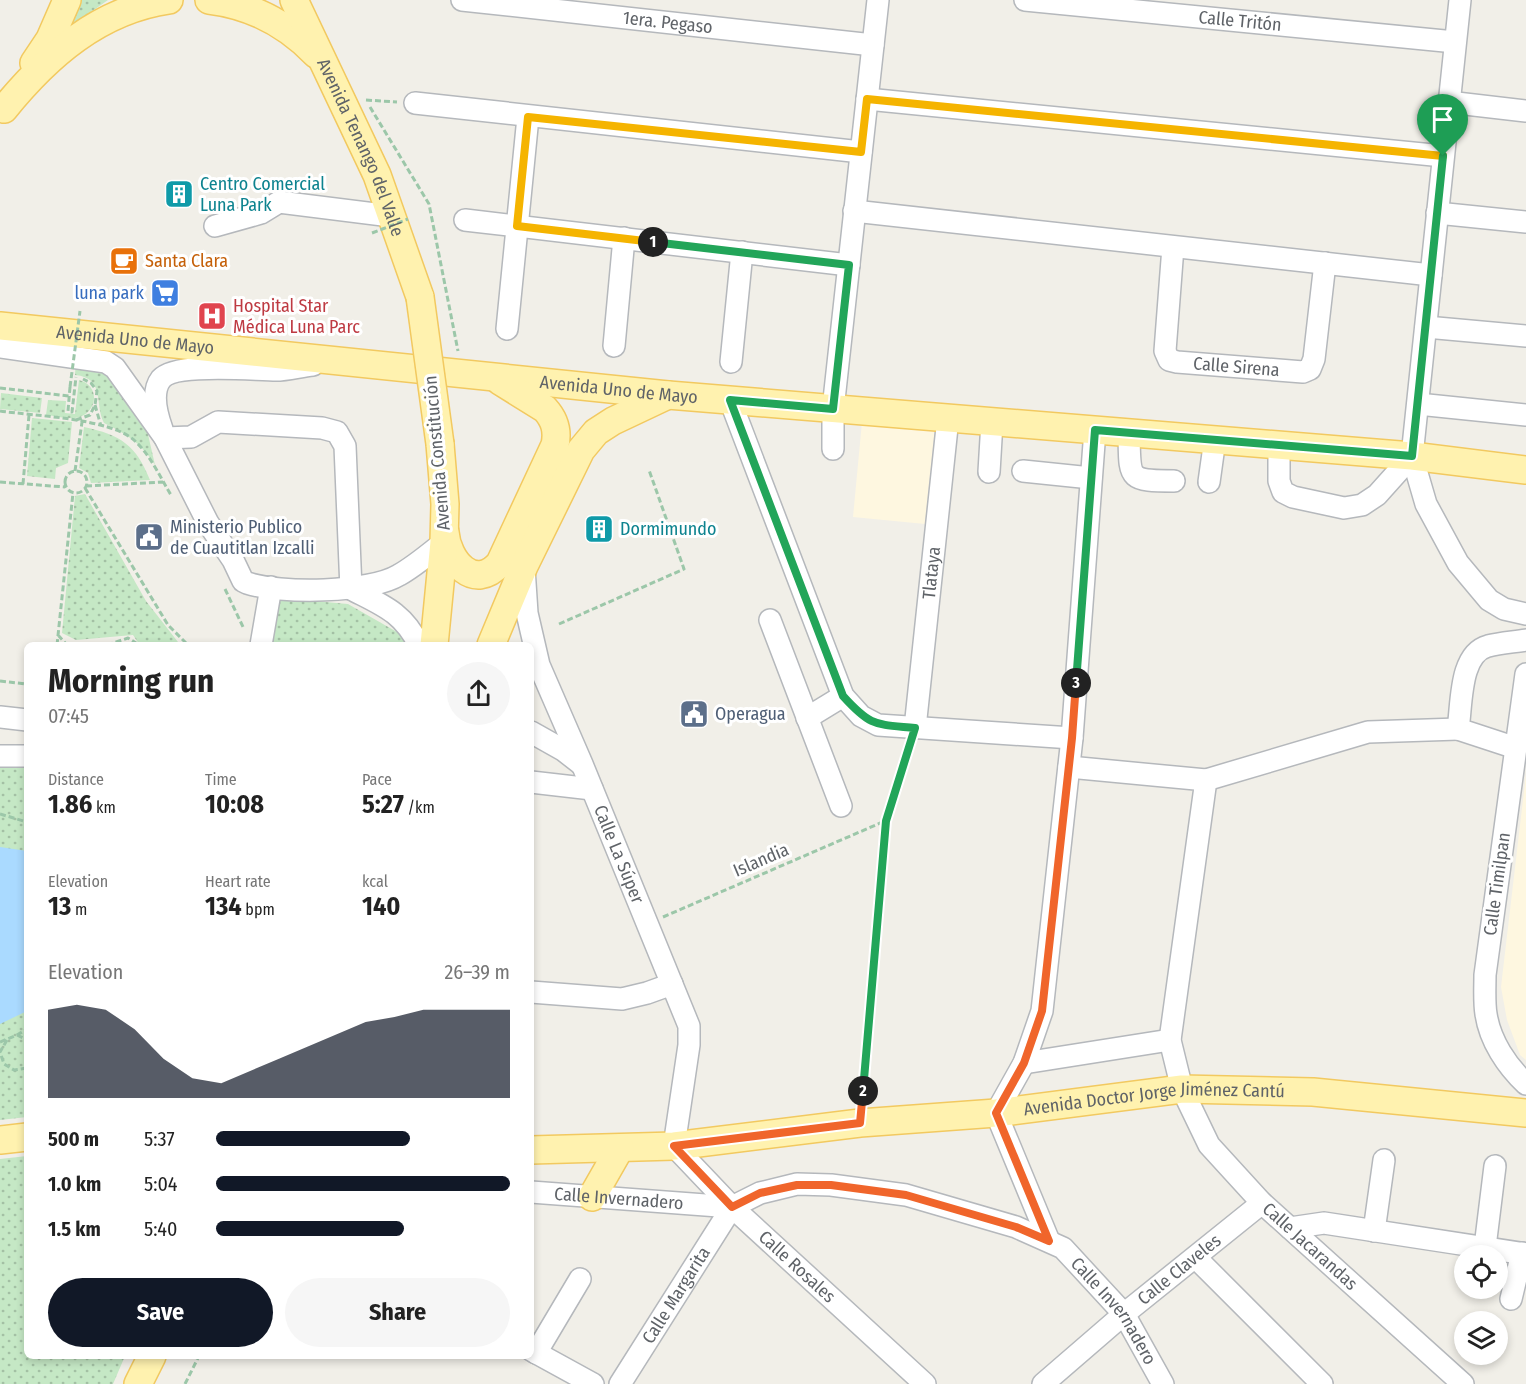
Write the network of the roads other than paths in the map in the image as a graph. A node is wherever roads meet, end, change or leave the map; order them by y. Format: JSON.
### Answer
{"nodes":[{"id":1,"x":67,"y":0,"type":"edge"},
{"id":2,"x":169,"y":0,"type":"edge"},
{"id":3,"x":209,"y":0,"type":"edge"},
{"id":4,"x":294,"y":0,"type":"edge"},
{"id":5,"x":462,"y":0,"type":"edge"},
{"id":6,"x":878,"y":0,"type":"edge"},
{"id":7,"x":1025,"y":0,"type":"edge"},
{"id":8,"x":1460,"y":0,"type":"edge"},
{"id":9,"x":1455,"y":42,"type":"junction"},
{"id":10,"x":873,"y":45,"type":"junction"},
{"id":11,"x":327,"y":66,"type":"junction"},
{"id":12,"x":867,"y":99,"type":"junction"},
{"id":13,"x":1448,"y":102,"type":"junction"},
{"id":14,"x":415,"y":103,"type":"road end"},
{"id":15,"x":2,"y":111,"type":"edge"},
{"id":16,"x":1526,"y":111,"type":"edge"},
{"id":17,"x":528,"y":117,"type":"junction"},
{"id":18,"x":861,"y":152,"type":"junction"},
{"id":19,"x":1443,"y":156,"type":"junction"},
{"id":20,"x":854,"y":211,"type":"junction"},
{"id":21,"x":1437,"y":213,"type":"junction"},
{"id":22,"x":465,"y":220,"type":"dead end"},
{"id":23,"x":1526,"y":222,"type":"edge"},
{"id":24,"x":390,"y":223,"type":"junction"},
{"id":25,"x":215,"y":226,"type":"dead end"},
{"id":26,"x":517,"y":226,"type":"junction"},
{"id":27,"x":624,"y":238,"type":"junction"},
{"id":28,"x":1173,"y":247,"type":"junction"},
{"id":29,"x":742,"y":252,"type":"junction"},
{"id":30,"x":1325,"y":263,"type":"junction"},
{"id":31,"x":849,"y":265,"type":"junction"},
{"id":32,"x":1431,"y":275,"type":"junction"},
{"id":33,"x":420,"y":297,"type":"joint"},
{"id":34,"x":0,"y":326,"type":"edge"},
{"id":35,"x":1426,"y":327,"type":"junction"},
{"id":36,"x":507,"y":329,"type":"dead end"},
{"id":37,"x":1526,"y":336,"type":"edge"},
{"id":38,"x":614,"y":346,"type":"dead end"},
{"id":39,"x":0,"y":347,"type":"edge"},
{"id":40,"x":338,"y":361,"type":"junction"},
{"id":41,"x":731,"y":362,"type":"dead end"},
{"id":42,"x":493,"y":378,"type":"junction"},
{"id":43,"x":668,"y":395,"type":"junction"},
{"id":44,"x":730,"y":400,"type":"junction"},
{"id":45,"x":1418,"y":404,"type":"junction"},
{"id":46,"x":833,"y":409,"type":"junction"},
{"id":47,"x":1526,"y":415,"type":"edge"},
{"id":48,"x":948,"y":418,"type":"junction"},
{"id":49,"x":992,"y":422,"type":"junction"},
{"id":50,"x":1095,"y":430,"type":"junction"},
{"id":51,"x":1129,"y":432,"type":"junction"},
{"id":52,"x":165,"y":438,"type":"junction"},
{"id":53,"x":1215,"y":439,"type":"junction"},
{"id":54,"x":1279,"y":445,"type":"junction"},
{"id":55,"x":833,"y":449,"type":"dead end"},
{"id":56,"x":1412,"y":456,"type":"junction"},
{"id":57,"x":1526,"y":470,"type":"edge"},
{"id":58,"x":1023,"y":471,"type":"dead end"},
{"id":59,"x":989,"y":472,"type":"dead end"},
{"id":60,"x":1091,"y":478,"type":"junction"},
{"id":61,"x":1174,"y":481,"type":"dead end"},
{"id":62,"x":1209,"y":482,"type":"dead end"},
{"id":63,"x":444,"y":537,"type":"junction"},
{"id":64,"x":524,"y":566,"type":"junction"},
{"id":65,"x":271,"y":587,"type":"junction"},
{"id":66,"x":351,"y":589,"type":"junction"},
{"id":67,"x":1526,"y":614,"type":"edge"},
{"id":68,"x":770,"y":620,"type":"dead end"},
{"id":69,"x":254,"y":640,"type":"edge"},
{"id":70,"x":1526,"y":640,"type":"edge"},
{"id":71,"x":417,"y":642,"type":"edge"},
{"id":72,"x":434,"y":642,"type":"edge"},
{"id":73,"x":492,"y":642,"type":"edge"},
{"id":74,"x":532,"y":642,"type":"edge"},
{"id":75,"x":534,"y":648,"type":"edge"},
{"id":76,"x":1526,"y":674,"type":"edge"},
{"id":77,"x":843,"y":696,"type":"junction"},
{"id":78,"x":0,"y":717,"type":"edge"},
{"id":79,"x":807,"y":718,"type":"junction"},
{"id":80,"x":24,"y":720,"type":"edge"},
{"id":81,"x":915,"y":728,"type":"junction"},
{"id":82,"x":1458,"y":729,"type":"junction"},
{"id":83,"x":534,"y":734,"type":"edge"},
{"id":84,"x":1072,"y":738,"type":"junction"},
{"id":85,"x":1516,"y":748,"type":"junction"},
{"id":86,"x":0,"y":756,"type":"edge"},
{"id":87,"x":24,"y":756,"type":"edge"},
{"id":88,"x":582,"y":764,"type":"junction"},
{"id":89,"x":1069,"y":767,"type":"junction"},
{"id":90,"x":1206,"y":780,"type":"junction"},
{"id":91,"x":534,"y":782,"type":"edge"},
{"id":92,"x":592,"y":789,"type":"junction"},
{"id":93,"x":841,"y":806,"type":"dead end"},
{"id":94,"x":672,"y":984,"type":"junction"},
{"id":95,"x":534,"y":992,"type":"edge"},
{"id":96,"x":1170,"y":1040,"type":"junction"},
{"id":97,"x":1024,"y":1063,"type":"junction"},
{"id":98,"x":1526,"y":1084,"type":"edge"},
{"id":99,"x":1182,"y":1089,"type":"junction"},
{"id":100,"x":996,"y":1113,"type":"junction"},
{"id":101,"x":1526,"y":1113,"type":"edge"},
{"id":102,"x":24,"y":1137,"type":"edge"},
{"id":103,"x":0,"y":1140,"type":"edge"},
{"id":104,"x":674,"y":1146,"type":"junction"},
{"id":105,"x":539,"y":1148,"type":"edge"},
{"id":106,"x":620,"y":1148,"type":"junction"},
{"id":107,"x":1384,"y":1160,"type":"dead end"},
{"id":108,"x":1495,"y":1166,"type":"dead end"},
{"id":109,"x":534,"y":1192,"type":"edge"},
{"id":110,"x":592,"y":1197,"type":"junction"},
{"id":111,"x":1262,"y":1203,"type":"junction"},
{"id":112,"x":732,"y":1207,"type":"junction"},
{"id":113,"x":1290,"y":1228,"type":"junction"},
{"id":114,"x":1374,"y":1230,"type":"junction"},
{"id":115,"x":1049,"y":1241,"type":"junction"},
{"id":116,"x":1472,"y":1245,"type":"edge"},
{"id":117,"x":1485,"y":1245,"type":"edge"},
{"id":118,"x":1508,"y":1251,"type":"edge"},
{"id":119,"x":1524,"y":1253,"type":"edge"},
{"id":120,"x":1196,"y":1258,"type":"junction"},
{"id":121,"x":580,"y":1279,"type":"dead end"},
{"id":122,"x":1511,"y":1299,"type":"dead end"},
{"id":123,"x":1124,"y":1314,"type":"junction"},
{"id":124,"x":534,"y":1351,"type":"edge"},
{"id":125,"x":150,"y":1359,"type":"edge"},
{"id":126,"x":138,"y":1384,"type":"edge"},
{"id":127,"x":593,"y":1384,"type":"edge"},
{"id":128,"x":620,"y":1384,"type":"edge"},
{"id":129,"x":925,"y":1384,"type":"edge"},
{"id":130,"x":1043,"y":1384,"type":"edge"},
{"id":131,"x":1163,"y":1384,"type":"edge"},
{"id":132,"x":1322,"y":1384,"type":"edge"},
{"id":133,"x":1463,"y":1384,"type":"edge"}],
"edges":[{"from":1,"to":15,"type":"main road"},
{"from":2,"to":15,"type":"main road"},
{"from":3,"to":11,"type":"main road"},
{"from":4,"to":11,"type":"main road","name":"Avenida Tenango del Valle"},
{"from":5,"to":10,"type":"street","name":"1era. Pegaso"},
{"from":6,"to":10,"type":"street"},
{"from":7,"to":9,"type":"street","name":"Calle Tritón"},
{"from":8,"to":9,"type":"street"},
{"from":9,"to":13,"type":"street"},
{"from":10,"to":12,"type":"street"},
{"from":11,"to":24,"type":"main road","name":"Avenida Tenango del Valle"},
{"from":12,"to":18,"type":"street"},
{"from":12,"to":19,"type":"street"},
{"from":13,"to":16,"type":"street"},
{"from":13,"to":19,"type":"street"},
{"from":14,"to":17,"type":"street"},
{"from":17,"to":18,"type":"street"},
{"from":17,"to":26,"type":"street"},
{"from":18,"to":20,"type":"street"},
{"from":19,"to":21,"type":"street"},
{"from":20,"to":28,"type":"street"},
{"from":20,"to":31,"type":"street"},
{"from":21,"to":23,"type":"street"},
{"from":21,"to":32,"type":"street"},
{"from":22,"to":26,"type":"street"},
{"from":24,"to":25,"type":"street"},
{"from":24,"to":33,"type":"main road","name":"Avenida Tenango del Valle"},
{"from":26,"to":27,"type":"street"},
{"from":26,"to":36,"type":"street"},
{"from":27,"to":29,"type":"street"},
{"from":27,"to":38,"type":"street"},
{"from":28,"to":30,"type":"street"},
{"from":28,"to":30,"type":"street","name":"Calle Sirena"},
{"from":29,"to":31,"type":"street"},
{"from":29,"to":41,"type":"street"},
{"from":30,"to":32,"type":"street"},
{"from":31,"to":46,"type":"street"},
{"from":32,"to":35,"type":"street"},
{"from":33,"to":63,"type":"main road","name":"Avenida Constitución","bridge":true},
{"from":34,"to":40,"type":"main road","name":"Avenida Uno de Mayo"},
{"from":35,"to":37,"type":"street"},
{"from":35,"to":45,"type":"street"},
{"from":39,"to":52,"type":"street"},
{"from":40,"to":42,"type":"main road","name":"Avenida Uno de Mayo"},
{"from":40,"to":52,"type":"street"},
{"from":42,"to":43,"type":"main road","name":"Avenida Uno de Mayo"},
{"from":42,"to":63,"type":"main road"},
{"from":43,"to":44,"type":"main road","name":"Avenida Uno de Mayo"},
{"from":43,"to":64,"type":"main road"},
{"from":44,"to":46,"type":"main road","name":"Avenida Uno de Mayo"},
{"from":44,"to":77,"type":"street"},
{"from":45,"to":47,"type":"street"},
{"from":45,"to":56,"type":"street"},
{"from":46,"to":48,"type":"main road","name":"Avenida Uno de Mayo"},
{"from":46,"to":55,"type":"street"},
{"from":48,"to":49,"type":"main road","name":"Avenida Uno de Mayo"},
{"from":48,"to":81,"type":"street","name":"Tlataya"},
{"from":49,"to":50,"type":"main road","name":"Avenida Uno de Mayo"},
{"from":49,"to":59,"type":"street"},
{"from":50,"to":51,"type":"main road","name":"Avenida Uno de Mayo"},
{"from":50,"to":60,"type":"street"},
{"from":51,"to":53,"type":"main road","name":"Avenida Uno de Mayo"},
{"from":51,"to":61,"type":"street"},
{"from":52,"to":65,"type":"street"},
{"from":52,"to":66,"type":"street"},
{"from":53,"to":54,"type":"main road","name":"Avenida Uno de Mayo"},
{"from":53,"to":62,"type":"street"},
{"from":54,"to":56,"type":"main road","name":"Avenida Uno de Mayo"},
{"from":54,"to":56,"type":"street"},
{"from":56,"to":57,"type":"main road","name":"Avenida Uno de Mayo"},
{"from":56,"to":67,"type":"street"},
{"from":58,"to":60,"type":"street"},
{"from":60,"to":84,"type":"street"},
{"from":63,"to":66,"type":"street"},
{"from":63,"to":72,"type":"main road","name":"Avenida Constitución"},
{"from":64,"to":73,"type":"main road"},
{"from":64,"to":74,"type":"street","name":"Calle La Súper"},
{"from":65,"to":66,"type":"street"},
{"from":65,"to":69,"type":"street"},
{"from":66,"to":71,"type":"street"},
{"from":68,"to":79,"type":"street"},
{"from":70,"to":82,"type":"street"},
{"from":75,"to":88,"type":"street","name":"Calle La Súper"},
{"from":76,"to":85,"type":"street","name":"Calle Timilpan"},
{"from":77,"to":79,"type":"street"},
{"from":77,"to":81,"type":"street"},
{"from":78,"to":80,"type":"street"},
{"from":79,"to":93,"type":"street"},
{"from":81,"to":84,"type":"street"},
{"from":82,"to":85,"type":"street"},
{"from":82,"to":90,"type":"street"},
{"from":83,"to":88,"type":"street"},
{"from":84,"to":89,"type":"street"},
{"from":85,"to":98,"type":"street","name":"Calle Timilpan"},
{"from":86,"to":87,"type":"street"},
{"from":88,"to":92,"type":"street","name":"Calle La Súper"},
{"from":89,"to":90,"type":"street"},
{"from":89,"to":97,"type":"street"},
{"from":90,"to":96,"type":"street"},
{"from":91,"to":92,"type":"street"},
{"from":92,"to":94,"type":"street","name":"Calle La Súper"},
{"from":94,"to":95,"type":"street"},
{"from":94,"to":104,"type":"street","name":"Calle La Súper"},
{"from":96,"to":97,"type":"street"},
{"from":96,"to":99,"type":"street","name":"Calle Jacarandas"},
{"from":97,"to":100,"type":"street"},
{"from":99,"to":100,"type":"main road","name":"Avenida Doctor Jorge Jiménez Cantú"},
{"from":99,"to":101,"type":"main road","name":"Avenida Doctor Jorge Jiménez Cantú"},
{"from":99,"to":111,"type":"street","name":"Calle Jacarandas"},
{"from":100,"to":104,"type":"main road","name":"Avenida Doctor Jorge Jiménez Cantú"},
{"from":100,"to":115,"type":"street"},
{"from":102,"to":103,"type":"main road"},
{"from":104,"to":106,"type":"main road","name":"Avenida Doctor Jorge Jiménez Cantú"},
{"from":104,"to":112,"type":"street","name":"Calle Rosales"},
{"from":105,"to":106,"type":"main road","name":"Avenida Doctor Jorge Jiménez Cantú"},
{"from":106,"to":110,"type":"main road"},
{"from":107,"to":114,"type":"street"},
{"from":108,"to":117,"type":"street"},
{"from":109,"to":110,"type":"street","name":"Calle Invernadero"},
{"from":110,"to":112,"type":"street","name":"Calle Invernadero"},
{"from":111,"to":113,"type":"street","name":"Calle Jacarandas"},
{"from":111,"to":120,"type":"street","name":"Calle Claveles"},
{"from":112,"to":115,"type":"street","name":"Calle Invernadero"},
{"from":112,"to":128,"type":"street","name":"Calle Margarita"},
{"from":112,"to":129,"type":"street","name":"Calle Rosales"},
{"from":113,"to":114,"type":"street"},
{"from":113,"to":133,"type":"street","name":"Calle Jacarandas"},
{"from":114,"to":116,"type":"street"},
{"from":115,"to":123,"type":"street","name":"Calle Invernadero"},
{"from":118,"to":119,"type":"street"},
{"from":119,"to":122,"type":"street"},
{"from":120,"to":123,"type":"street","name":"Calle Claveles"},
{"from":120,"to":132,"type":"street"},
{"from":121,"to":124,"type":"street"},
{"from":123,"to":130,"type":"street","name":"Calle Claveles"},
{"from":123,"to":131,"type":"street","name":"Calle Invernadero"},
{"from":124,"to":127,"type":"street"},
{"from":125,"to":126,"type":"main road"}]}
